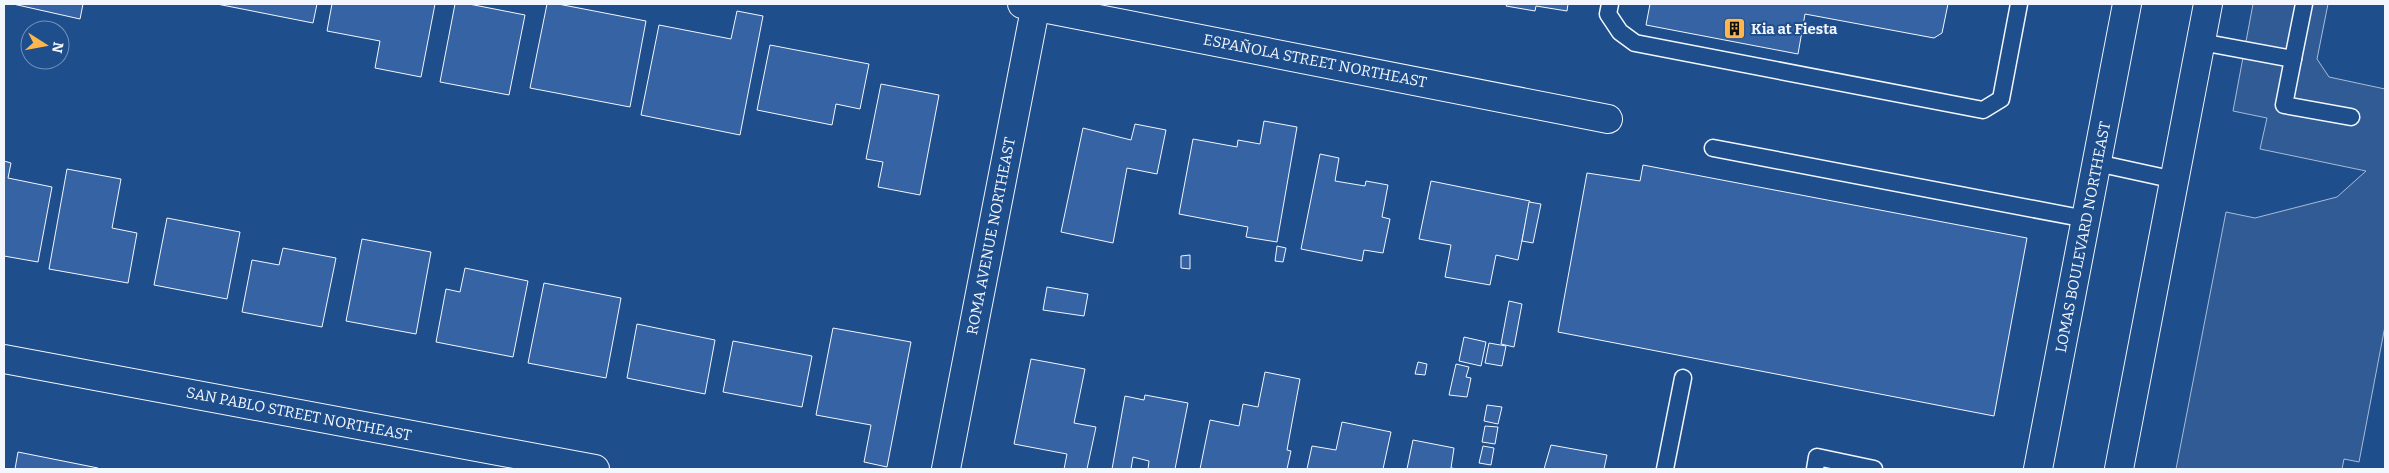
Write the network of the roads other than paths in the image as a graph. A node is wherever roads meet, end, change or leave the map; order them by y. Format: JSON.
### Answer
{"nodes":[{"id":1,"x":1610,"y":4,"type":"edge"},
{"id":2,"x":2019,"y":4,"type":"edge"},
{"id":3,"x":2127,"y":4,"type":"edge"},
{"id":4,"x":2208,"y":4,"type":"edge"},
{"id":5,"x":2304,"y":4,"type":"edge"},
{"id":6,"x":1031,"y":5,"type":"edge"},
{"id":7,"x":2201,"y":42,"type":"junction"},
{"id":8,"x":2293,"y":59,"type":"junction"},
{"id":9,"x":2351,"y":117,"type":"dead end"},
{"id":10,"x":1608,"y":119,"type":"dead end"},
{"id":11,"x":1713,"y":148,"type":"dead end"},
{"id":12,"x":2097,"y":163,"type":"junction"},
{"id":13,"x":2175,"y":180,"type":"junction"},
{"id":14,"x":2086,"y":219,"type":"junction"},
{"id":15,"x":4,"y":358,"type":"edge"},
{"id":16,"x":1683,"y":378,"type":"dead end"},
{"id":17,"x":595,"y":469,"type":"edge"},
{"id":18,"x":946,"y":469,"type":"edge"},
{"id":19,"x":1665,"y":469,"type":"edge"},
{"id":20,"x":1815,"y":469,"type":"edge"},
{"id":21,"x":1874,"y":469,"type":"edge"},
{"id":22,"x":2038,"y":469,"type":"edge"},
{"id":23,"x":2119,"y":469,"type":"edge"}],
"edges":[{"from":1,"to":2,"type":"lane"},
{"from":3,"to":12,"type":"street","name":"LOMAS BOULEVARD NORTHEAST"},
{"from":4,"to":7,"type":"street"},
{"from":5,"to":8,"type":"lane"},
{"from":6,"to":10,"type":"street","name":"ESPAÑOLA STREET NORTHEAST"},
{"from":6,"to":18,"type":"street","name":"ROMA AVENUE NORTHEAST"},
{"from":7,"to":8,"type":"lane"},
{"from":7,"to":13,"type":"street"},
{"from":8,"to":9,"type":"lane"},
{"from":11,"to":14,"type":"lane"},
{"from":12,"to":13,"type":"lane"},
{"from":12,"to":14,"type":"street","name":"LOMAS BOULEVARD NORTHEAST"},
{"from":13,"to":23,"type":"street"},
{"from":14,"to":22,"type":"street","name":"LOMAS BOULEVARD NORTHEAST"},
{"from":15,"to":17,"type":"street","name":"SAN PABLO STREET NORTHEAST"},
{"from":16,"to":19,"type":"lane"},
{"from":20,"to":21,"type":"lane"}]}
